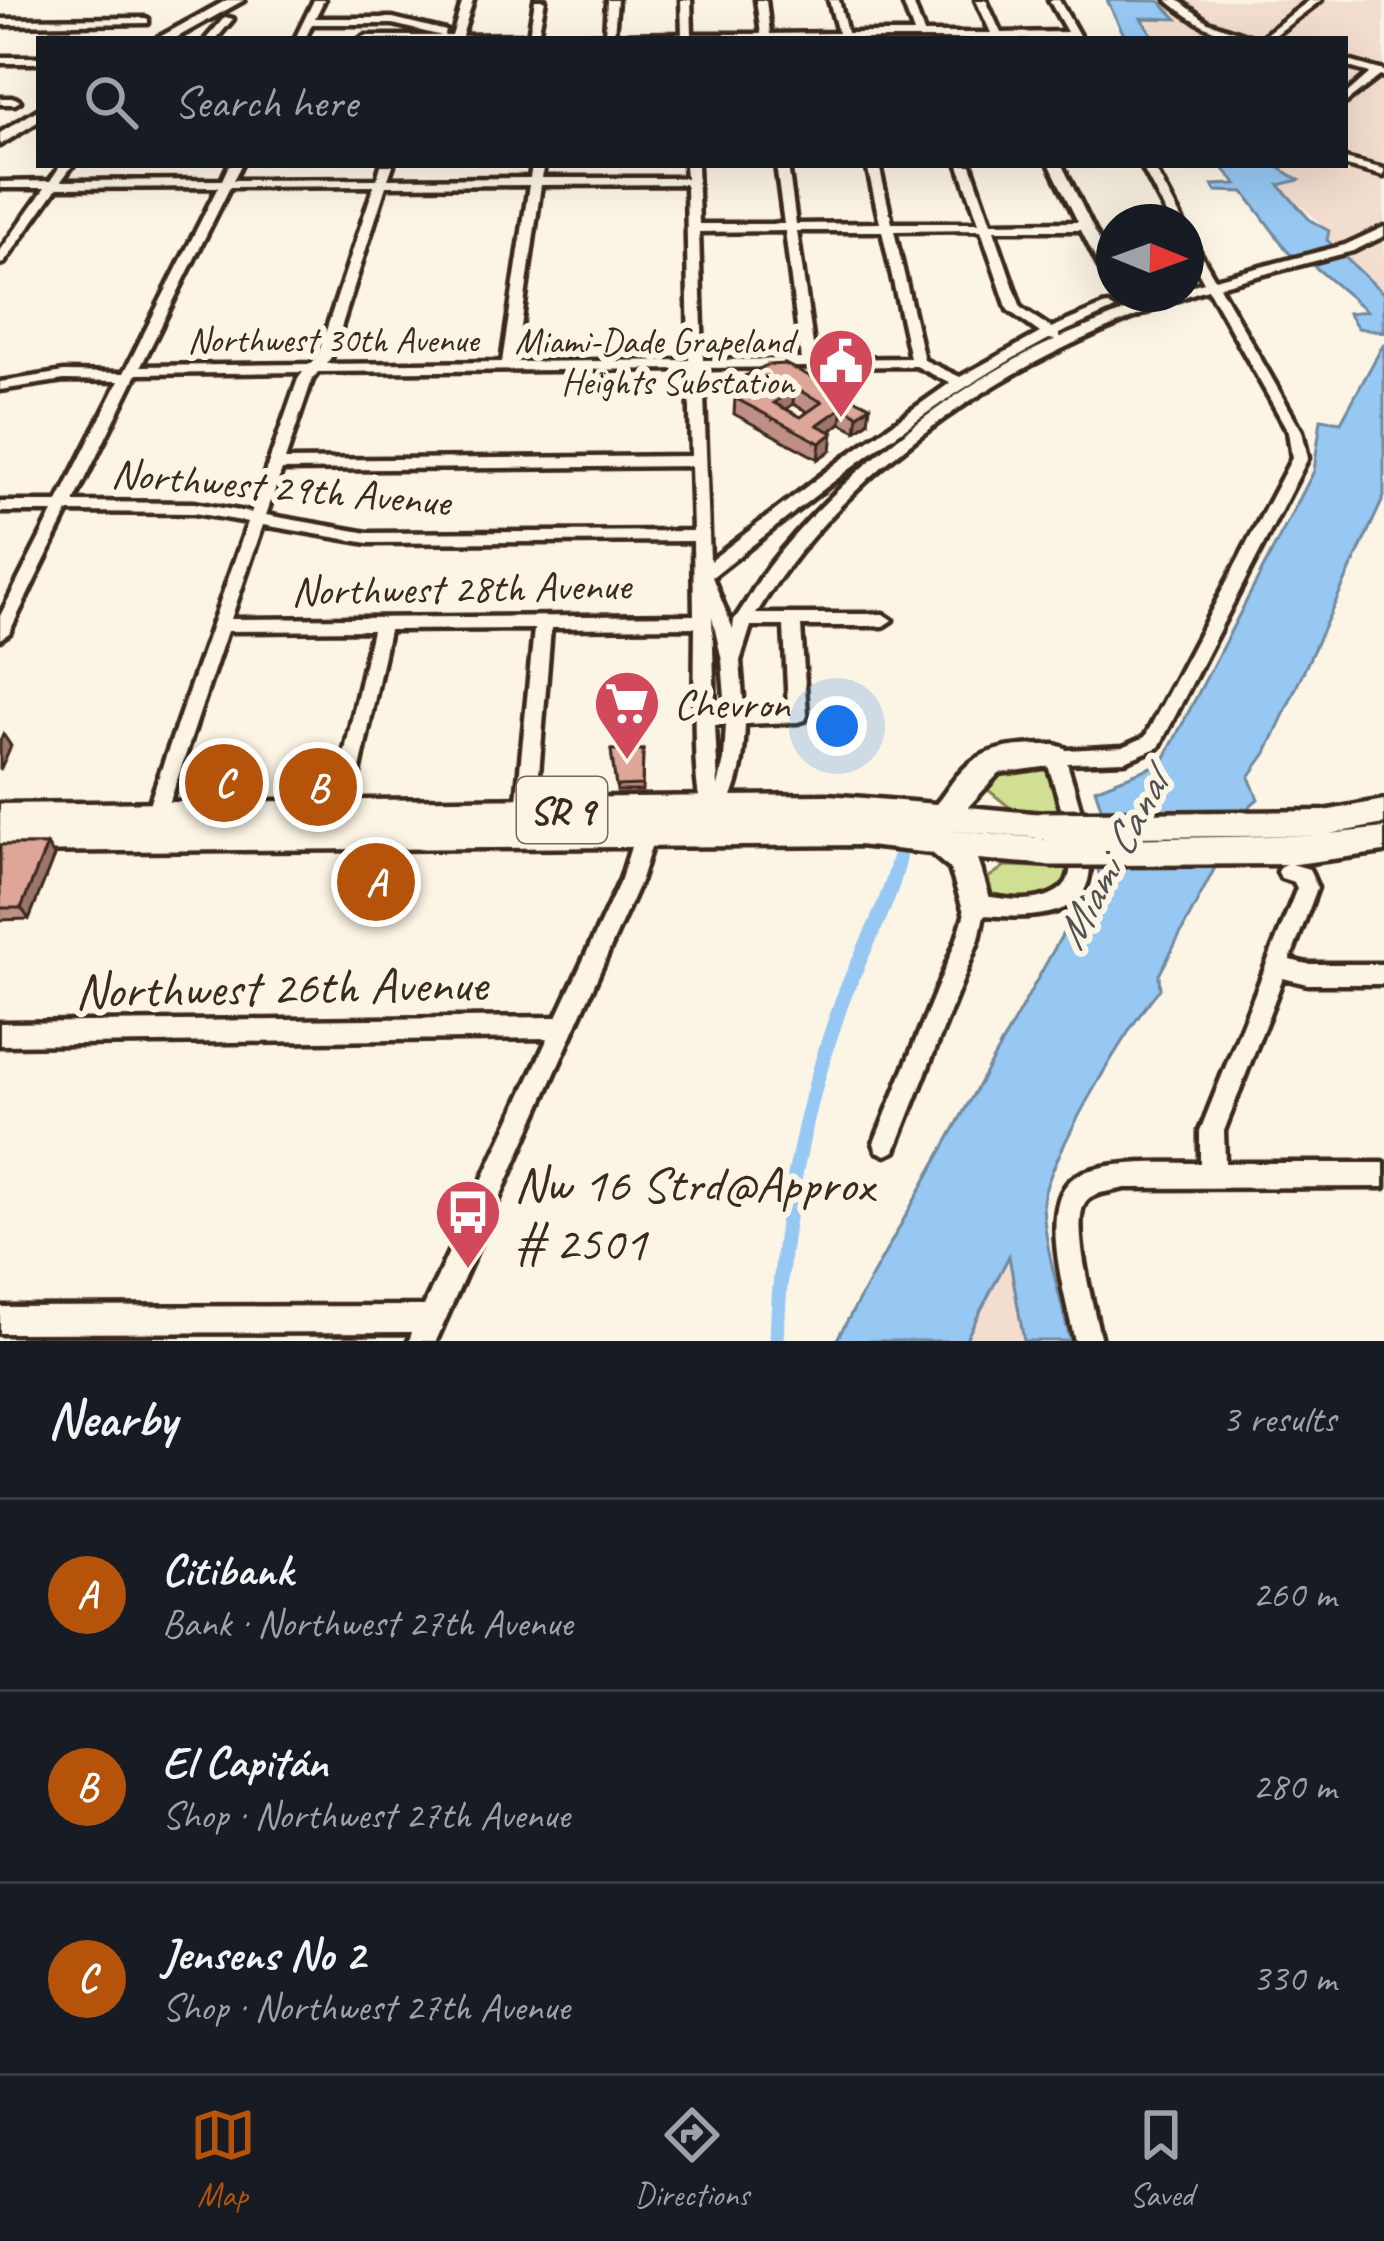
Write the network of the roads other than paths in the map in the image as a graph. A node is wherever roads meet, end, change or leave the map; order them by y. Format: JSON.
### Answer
{"nodes":[{"id":1,"x":203,"y":0,"type":"edge"},
{"id":2,"x":224,"y":0,"type":"edge"},
{"id":3,"x":237,"y":0,"type":"edge"},
{"id":4,"x":319,"y":0,"type":"edge"},
{"id":5,"x":395,"y":0,"type":"edge"},
{"id":6,"x":468,"y":0,"type":"edge"},
{"id":7,"x":540,"y":0,"type":"edge"},
{"id":8,"x":612,"y":0,"type":"edge"},
{"id":9,"x":686,"y":0,"type":"edge"},
{"id":10,"x":761,"y":0,"type":"edge"},
{"id":11,"x":834,"y":0,"type":"edge"},
{"id":12,"x":907,"y":0,"type":"edge"},
{"id":13,"x":981,"y":0,"type":"edge"},
{"id":14,"x":1054,"y":0,"type":"edge"},
{"id":15,"x":1172,"y":0,"type":"edge"},
{"id":16,"x":1316,"y":0,"type":"edge"},
{"id":17,"x":228,"y":19,"type":"dead end"},
{"id":18,"x":146,"y":21,"type":"dead end"},
{"id":19,"x":308,"y":21,"type":"junction"},
{"id":20,"x":387,"y":21,"type":"junction"},
{"id":21,"x":0,"y":22,"type":"edge"},
{"id":22,"x":428,"y":34,"type":"edge"},
{"id":23,"x":143,"y":36,"type":"edge"},
{"id":24,"x":167,"y":36,"type":"edge"},
{"id":25,"x":168,"y":36,"type":"edge"},
{"id":26,"x":214,"y":36,"type":"edge"},
{"id":27,"x":301,"y":36,"type":"edge"},
{"id":28,"x":381,"y":36,"type":"edge"},
{"id":29,"x":457,"y":36,"type":"edge"},
{"id":30,"x":533,"y":36,"type":"edge"},
{"id":31,"x":610,"y":36,"type":"edge"},
{"id":32,"x":687,"y":36,"type":"edge"},
{"id":33,"x":766,"y":36,"type":"edge"},
{"id":34,"x":843,"y":36,"type":"edge"},
{"id":35,"x":920,"y":36,"type":"edge"},
{"id":36,"x":998,"y":36,"type":"edge"},
{"id":37,"x":1074,"y":36,"type":"edge"},
{"id":38,"x":1243,"y":36,"type":"edge"},
{"id":39,"x":1268,"y":36,"type":"edge"},
{"id":40,"x":36,"y":60,"type":"edge"},
{"id":41,"x":0,"y":61,"type":"edge"},
{"id":42,"x":1348,"y":64,"type":"edge"},
{"id":43,"x":1381,"y":73,"type":"edge"},
{"id":44,"x":1348,"y":98,"type":"edge"},
{"id":45,"x":0,"y":101,"type":"edge"},
{"id":46,"x":15,"y":101,"type":"dead end"},
{"id":47,"x":36,"y":101,"type":"edge"},
{"id":48,"x":36,"y":116,"type":"edge"},
{"id":49,"x":0,"y":123,"type":"edge"},
{"id":50,"x":0,"y":140,"type":"edge"},
{"id":51,"x":1348,"y":163,"type":"edge"},
{"id":52,"x":65,"y":168,"type":"edge"},
{"id":53,"x":234,"y":168,"type":"edge"},
{"id":54,"x":538,"y":168,"type":"edge"},
{"id":55,"x":782,"y":168,"type":"edge"},
{"id":56,"x":874,"y":168,"type":"edge"},
{"id":57,"x":966,"y":168,"type":"edge"},
{"id":58,"x":1057,"y":168,"type":"edge"},
{"id":59,"x":1149,"y":168,"type":"edge"},
{"id":60,"x":692,"y":173,"type":"edge"},
{"id":61,"x":1384,"y":173,"type":"edge"},
{"id":62,"x":384,"y":174,"type":"edge"},
{"id":63,"x":536,"y":182,"type":"junction"},
{"id":64,"x":226,"y":183,"type":"junction"},
{"id":65,"x":0,"y":184,"type":"edge"},
{"id":66,"x":53,"y":184,"type":"junction"},
{"id":67,"x":1168,"y":204,"type":"edge"},
{"id":68,"x":986,"y":226,"type":"junction"},
{"id":69,"x":1084,"y":226,"type":"junction"},
{"id":70,"x":790,"y":227,"type":"junction"},
{"id":71,"x":888,"y":227,"type":"junction"},
{"id":72,"x":693,"y":228,"type":"junction"},
{"id":73,"x":1384,"y":231,"type":"edge"},
{"id":74,"x":1096,"y":249,"type":"edge"},
{"id":75,"x":0,"y":260,"type":"edge"},
{"id":76,"x":1204,"y":270,"type":"edge"},
{"id":77,"x":1211,"y":282,"type":"junction"},
{"id":78,"x":1204,"y":284,"type":"edge"},
{"id":79,"x":1204,"y":295,"type":"edge"},
{"id":80,"x":1223,"y":303,"type":"junction"},
{"id":81,"x":1107,"y":312,"type":"edge"},
{"id":82,"x":1120,"y":312,"type":"edge"},
{"id":83,"x":1048,"y":332,"type":"junction"},
{"id":84,"x":1063,"y":341,"type":"junction"},
{"id":85,"x":917,"y":362,"type":"junction"},
{"id":86,"x":809,"y":365,"type":"junction"},
{"id":87,"x":697,"y":366,"type":"junction"},
{"id":88,"x":508,"y":367,"type":"junction"},
{"id":89,"x":314,"y":369,"type":"junction"},
{"id":90,"x":130,"y":373,"type":"junction"},
{"id":91,"x":961,"y":383,"type":"junction"},
{"id":92,"x":0,"y":386,"type":"edge"},
{"id":93,"x":699,"y":461,"type":"junction"},
{"id":94,"x":275,"y":465,"type":"junction"},
{"id":95,"x":0,"y":507,"type":"edge"},
{"id":96,"x":63,"y":507,"type":"junction"},
{"id":97,"x":257,"y":519,"type":"junction"},
{"id":98,"x":701,"y":536,"type":"junction"},
{"id":99,"x":734,"y":551,"type":"junction"},
{"id":100,"x":703,"y":575,"type":"junction"},
{"id":101,"x":742,"y":620,"type":"junction"},
{"id":102,"x":792,"y":620,"type":"junction"},
{"id":103,"x":883,"y":620,"type":"dead end"},
{"id":104,"x":703,"y":621,"type":"junction"},
{"id":105,"x":3,"y":622,"type":"edge"},
{"id":106,"x":543,"y":622,"type":"junction"},
{"id":107,"x":382,"y":624,"type":"junction"},
{"id":108,"x":220,"y":625,"type":"junction"},
{"id":109,"x":731,"y":661,"type":"junction"},
{"id":110,"x":707,"y":718,"type":"junction"},
{"id":111,"x":733,"y":718,"type":"junction"},
{"id":112,"x":1055,"y":756,"type":"junction"},
{"id":113,"x":734,"y":761,"type":"junction"},
{"id":114,"x":979,"y":772,"type":"junction"},
{"id":115,"x":717,"y":809,"type":"junction"},
{"id":116,"x":526,"y":810,"type":"junction"},
{"id":117,"x":1384,"y":812,"type":"edge"},
{"id":118,"x":0,"y":816,"type":"edge"},
{"id":119,"x":155,"y":816,"type":"junction"},
{"id":120,"x":767,"y":820,"type":"junction"},
{"id":121,"x":347,"y":824,"type":"junction"},
{"id":122,"x":939,"y":831,"type":"junction"},
{"id":123,"x":645,"y":833,"type":"junction"},
{"id":124,"x":681,"y":833,"type":"junction"},
{"id":125,"x":495,"y":835,"type":"junction"},
{"id":126,"x":1006,"y":838,"type":"junction"},
{"id":127,"x":0,"y":840,"type":"edge"},
{"id":128,"x":1384,"y":840,"type":"edge"},
{"id":129,"x":1290,"y":849,"type":"junction"},
{"id":130,"x":976,"y":905,"type":"junction"},
{"id":131,"x":1276,"y":967,"type":"junction"},
{"id":132,"x":1384,"y":974,"type":"edge"},
{"id":133,"x":563,"y":1027,"type":"junction"},
{"id":134,"x":0,"y":1034,"type":"edge"},
{"id":135,"x":886,"y":1143,"type":"dead end"},
{"id":136,"x":1384,"y":1175,"type":"edge"},
{"id":137,"x":1213,"y":1177,"type":"junction"},
{"id":138,"x":0,"y":1320,"type":"edge"},
{"id":139,"x":427,"y":1330,"type":"edge"},
{"id":140,"x":1088,"y":1341,"type":"edge"}],
"edges":[{"from":1,"to":23,"type":"highway"},
{"from":2,"to":24,"type":"highway"},
{"from":3,"to":25,"type":"highway"},
{"from":4,"to":19,"type":"street"},
{"from":5,"to":20,"type":"street"},
{"from":6,"to":29,"type":"street"},
{"from":7,"to":30,"type":"street"},
{"from":8,"to":31,"type":"street"},
{"from":9,"to":32,"type":"street"},
{"from":10,"to":33,"type":"street"},
{"from":11,"to":34,"type":"street"},
{"from":12,"to":35,"type":"street"},
{"from":13,"to":36,"type":"street"},
{"from":14,"to":37,"type":"street"},
{"from":15,"to":38,"type":"street"},
{"from":16,"to":39,"type":"street"},
{"from":17,"to":26,"type":"street"},
{"from":18,"to":21,"type":"street"},
{"from":19,"to":20,"type":"street"},
{"from":19,"to":27,"type":"street"},
{"from":20,"to":22,"type":"street"},
{"from":20,"to":28,"type":"street"},
{"from":22,"to":29,"type":"street"},
{"from":40,"to":41,"type":"street"},
{"from":42,"to":43,"type":"street"},
{"from":43,"to":44,"type":"street"},
{"from":45,"to":46,"type":"street"},
{"from":47,"to":49,"type":"highway"},
{"from":48,"to":50,"type":"highway"},
{"from":51,"to":61,"type":"street"},
{"from":52,"to":66,"type":"street"},
{"from":53,"to":64,"type":"street"},
{"from":54,"to":63,"type":"street"},
{"from":55,"to":70,"type":"street"},
{"from":56,"to":71,"type":"street"},
{"from":57,"to":68,"type":"street"},
{"from":58,"to":69,"type":"street"},
{"from":59,"to":67,"type":"street"},
{"from":60,"to":63,"type":"street"},
{"from":60,"to":72,"type":"street"},
{"from":62,"to":63,"type":"street"},
{"from":62,"to":64,"type":"street"},
{"from":62,"to":89,"type":"street"},
{"from":63,"to":88,"type":"street"},
{"from":64,"to":66,"type":"street"},
{"from":64,"to":90,"type":"street"},
{"from":65,"to":66,"type":"street"},
{"from":66,"to":75,"type":"street"},
{"from":68,"to":69,"type":"street"},
{"from":68,"to":71,"type":"street"},
{"from":68,"to":83,"type":"street"},
{"from":69,"to":74,"type":"street"},
{"from":70,"to":71,"type":"street"},
{"from":70,"to":72,"type":"street"},
{"from":70,"to":86,"type":"street"},
{"from":71,"to":85,"type":"street"},
{"from":72,"to":87,"type":"street"},
{"from":73,"to":77,"type":"street"},
{"from":76,"to":77,"type":"street"},
{"from":77,"to":78,"type":"street"},
{"from":77,"to":80,"type":"street"},
{"from":79,"to":80,"type":"street"},
{"from":80,"to":112,"type":"street"},
{"from":81,"to":83,"type":"street"},
{"from":82,"to":84,"type":"street"},
{"from":83,"to":84,"type":"street"},
{"from":83,"to":91,"type":"street"},
{"from":84,"to":101,"type":"street"},
{"from":85,"to":86,"type":"street","name":"Northwest 30th Avenue"},
{"from":85,"to":91,"type":"street","name":"Northwest 30th Avenue"},
{"from":86,"to":87,"type":"street","name":"Northwest 30th Avenue"},
{"from":87,"to":88,"type":"street","name":"Northwest 30th Avenue"},
{"from":87,"to":93,"type":"street"},
{"from":88,"to":89,"type":"street","name":"Northwest 30th Avenue"},
{"from":89,"to":90,"type":"street","name":"Northwest 30th Avenue"},
{"from":89,"to":94,"type":"street"},
{"from":90,"to":92,"type":"street","name":"Northwest 30th Avenue"},
{"from":90,"to":96,"type":"street"},
{"from":91,"to":99,"type":"street"},
{"from":93,"to":94,"type":"street"},
{"from":93,"to":98,"type":"street"},
{"from":94,"to":97,"type":"street"},
{"from":95,"to":96,"type":"street","name":"Northwest 29th Avenue"},
{"from":96,"to":97,"type":"street","name":"Northwest 29th Avenue"},
{"from":96,"to":105,"type":"street"},
{"from":97,"to":98,"type":"street","name":"Northwest 29th Avenue"},
{"from":97,"to":108,"type":"street"},
{"from":98,"to":99,"type":"street"},
{"from":98,"to":100,"type":"street"},
{"from":99,"to":100,"type":"street"},
{"from":100,"to":104,"type":"street"},
{"from":100,"to":109,"type":"street"},
{"from":101,"to":102,"type":"street"},
{"from":101,"to":109,"type":"street"},
{"from":102,"to":103,"type":"street"},
{"from":102,"to":111,"type":"street"},
{"from":104,"to":106,"type":"street","name":"Northwest 28th Avenue"},
{"from":104,"to":110,"type":"street"},
{"from":106,"to":107,"type":"street","name":"Northwest 28th Avenue"},
{"from":106,"to":116,"type":"street"},
{"from":107,"to":108,"type":"street","name":"Northwest 28th Avenue"},
{"from":107,"to":121,"type":"street"},
{"from":108,"to":119,"type":"street"},
{"from":109,"to":111,"type":"street"},
{"from":110,"to":111,"type":"street"},
{"from":110,"to":115,"type":"street"},
{"from":111,"to":113,"type":"street"},
{"from":112,"to":114,"type":"highway"},
{"from":112,"to":130,"type":"street"},
{"from":113,"to":115,"type":"street"},
{"from":113,"to":120,"type":"street"},
{"from":114,"to":122,"type":"highway"},
{"from":114,"to":126,"type":"highway"},
{"from":115,"to":116,"type":"highway","number":"SR 9"},
{"from":115,"to":120,"type":"highway","number":"SR 9"},
{"from":115,"to":124,"type":"highway"},
{"from":116,"to":121,"type":"highway","number":"SR 9"},
{"from":116,"to":125,"type":"highway"},
{"from":117,"to":129,"type":"highway","number":"SR 9"},
{"from":118,"to":119,"type":"highway","number":"SR 9"},
{"from":119,"to":121,"type":"highway","number":"SR 9"},
{"from":120,"to":122,"type":"highway","number":"SR 9"},
{"from":120,"to":124,"type":"highway","number":"SR 9"},
{"from":121,"to":125,"type":"highway","number":"SR 9"},
{"from":121,"to":127,"type":"highway","number":"SR 9"},
{"from":122,"to":126,"type":"highway","number":"SR 9"},
{"from":122,"to":130,"type":"highway"},
{"from":123,"to":124,"type":"highway","number":"SR 9"},
{"from":123,"to":125,"type":"highway","number":"SR 9"},
{"from":123,"to":133,"type":"street"},
{"from":126,"to":129,"type":"highway","number":"SR 9","bridge":true},
{"from":126,"to":130,"type":"highway"},
{"from":128,"to":129,"type":"highway","number":"SR 9"},
{"from":129,"to":131,"type":"street"},
{"from":130,"to":135,"type":"street"},
{"from":131,"to":132,"type":"street"},
{"from":131,"to":137,"type":"street"},
{"from":133,"to":134,"type":"street","name":"Northwest 26th Avenue"},
{"from":133,"to":139,"type":"street"},
{"from":136,"to":137,"type":"street"},
{"from":137,"to":140,"type":"street"},
{"from":138,"to":139,"type":"street"}]}
